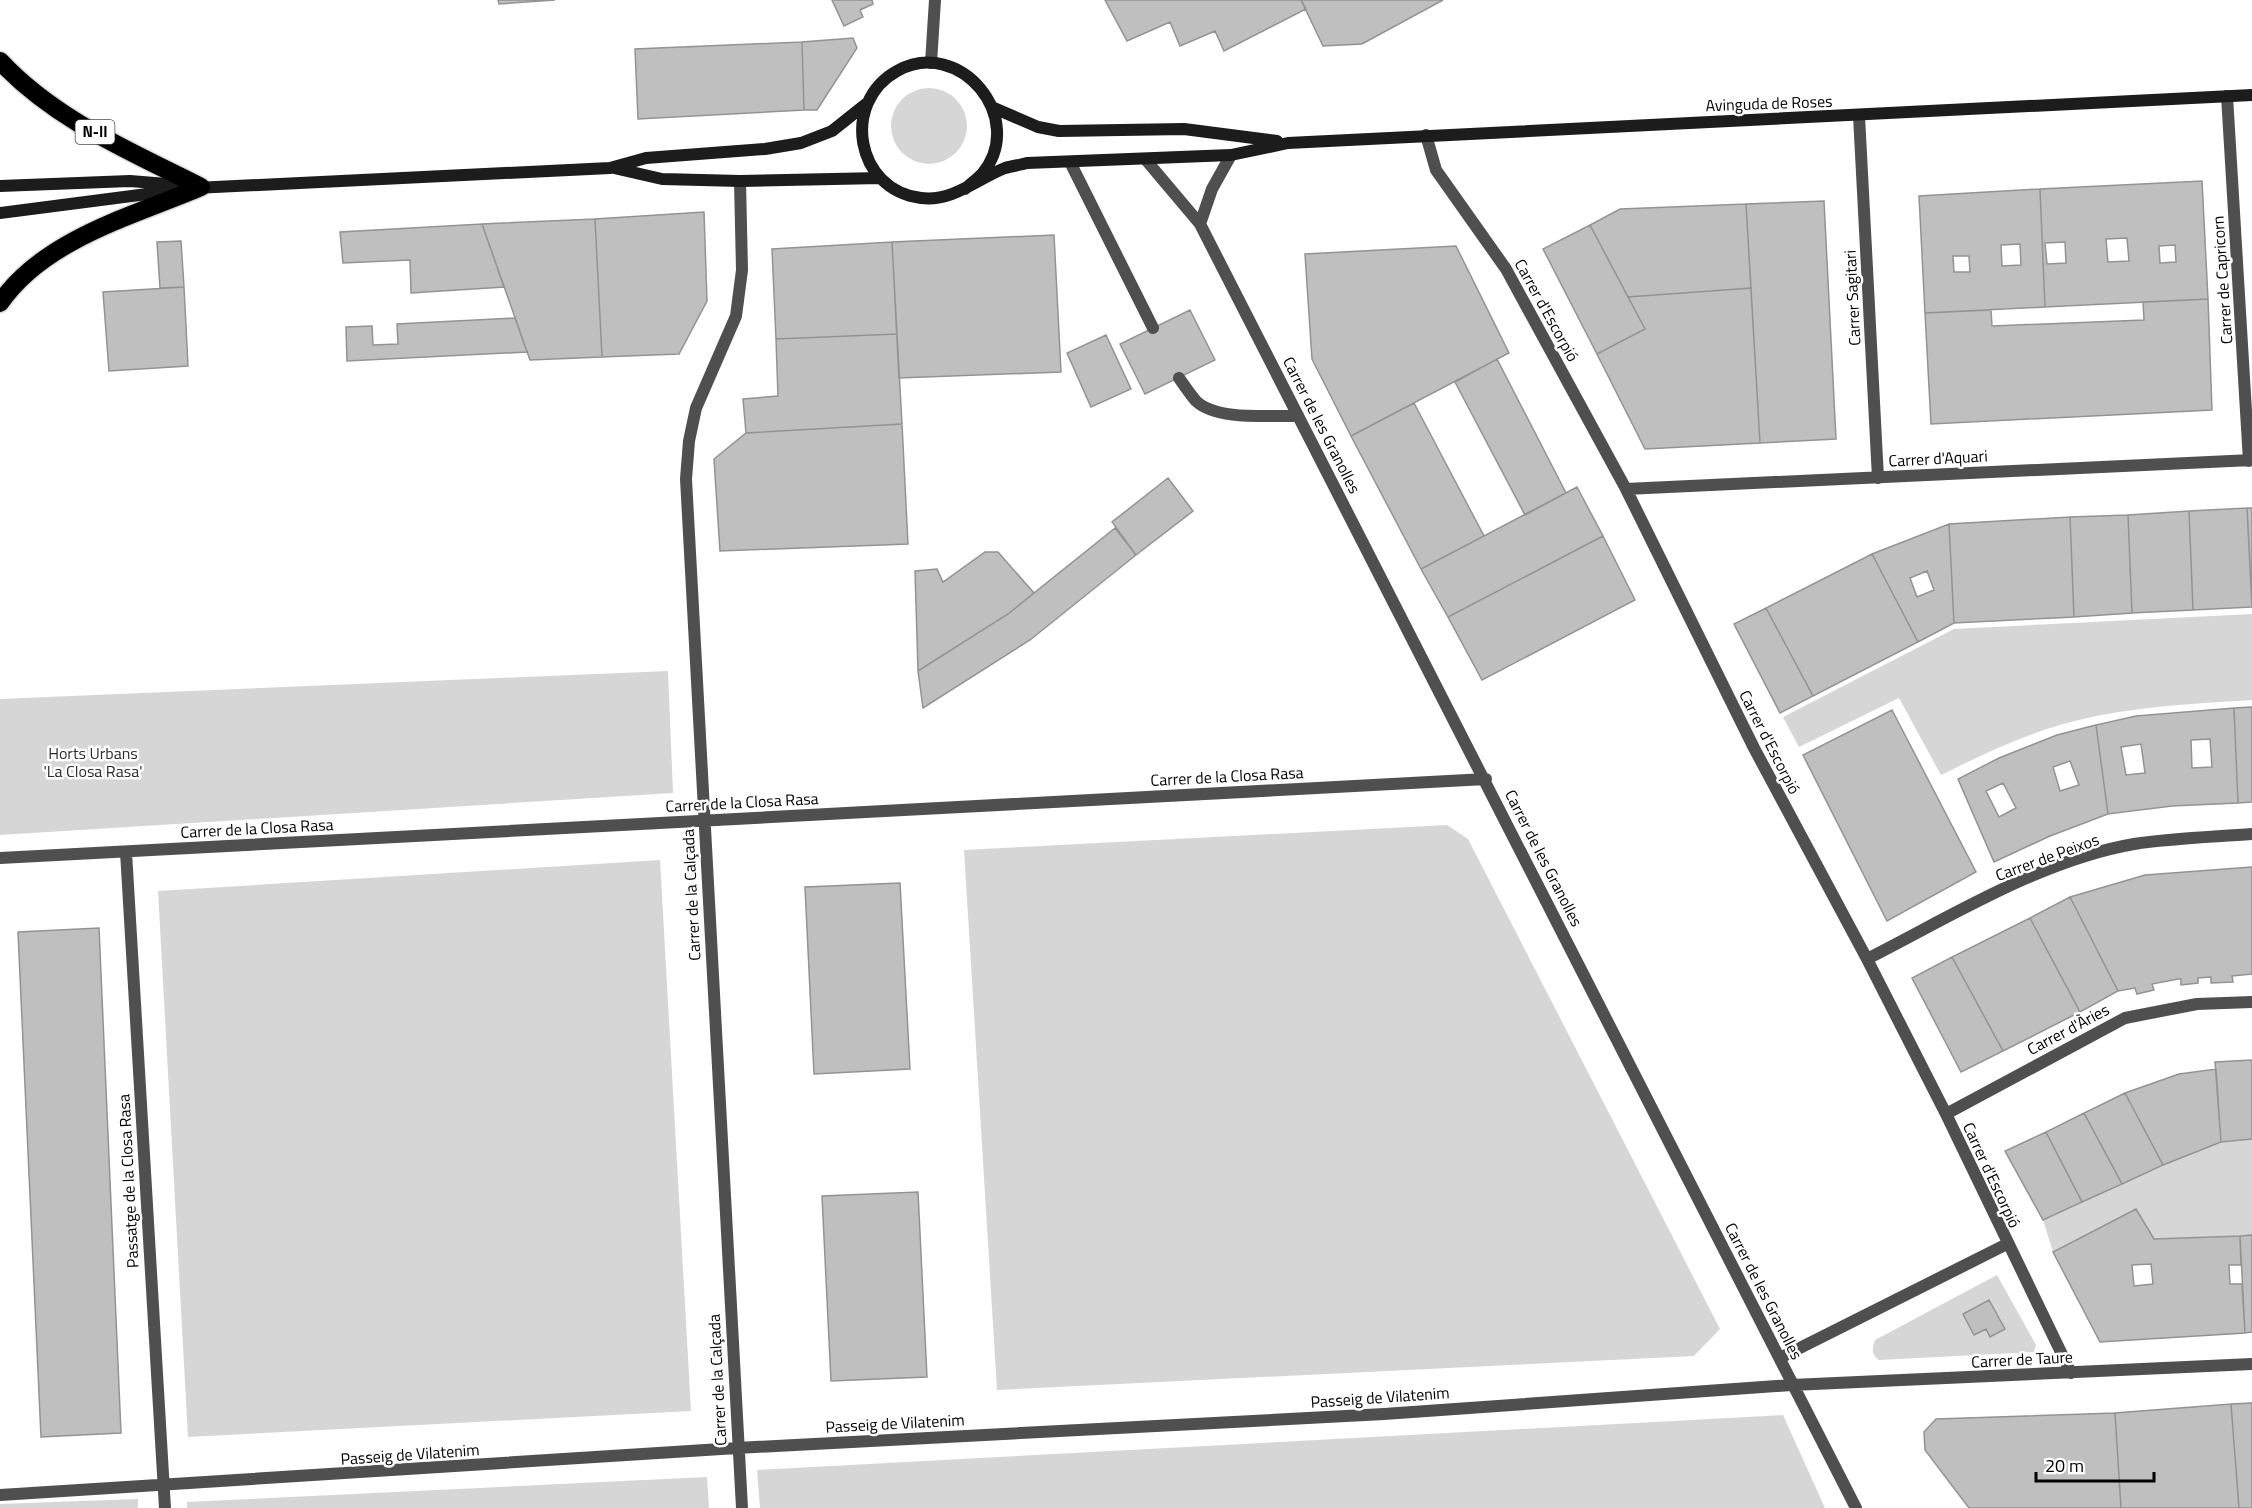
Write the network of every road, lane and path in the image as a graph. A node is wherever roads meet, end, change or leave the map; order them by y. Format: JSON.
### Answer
{"nodes":[{"id":1,"x":935,"y":0,"type":"edge"},
{"id":2,"x":0,"y":61,"type":"edge"},
{"id":3,"x":931,"y":63,"type":"junction"},
{"id":4,"x":2252,"y":95,"type":"edge"},
{"id":5,"x":2227,"y":96,"type":"junction"},
{"id":6,"x":866,"y":104,"type":"junction"},
{"id":7,"x":994,"y":108,"type":"junction"},
{"id":8,"x":1859,"y":116,"type":"junction"},
{"id":9,"x":1426,"y":135,"type":"junction"},
{"id":10,"x":1288,"y":142,"type":"junction"},
{"id":11,"x":1231,"y":155,"type":"junction"},
{"id":12,"x":1146,"y":160,"type":"junction"},
{"id":13,"x":1070,"y":162,"type":"junction"},
{"id":14,"x":610,"y":168,"type":"junction"},
{"id":15,"x":880,"y":178,"type":"junction"},
{"id":16,"x":740,"y":181,"type":"junction"},
{"id":17,"x":0,"y":186,"type":"edge"},
{"id":18,"x":201,"y":187,"type":"junction"},
{"id":19,"x":965,"y":189,"type":"junction"},
{"id":20,"x":0,"y":213,"type":"edge"},
{"id":21,"x":1200,"y":224,"type":"junction"},
{"id":22,"x":0,"y":303,"type":"edge"},
{"id":23,"x":1153,"y":328,"type":"dead end"},
{"id":24,"x":1179,"y":378,"type":"dead end"},
{"id":25,"x":1298,"y":416,"type":"junction"},
{"id":26,"x":2251,"y":461,"type":"edge"},
{"id":27,"x":1878,"y":478,"type":"junction"},
{"id":28,"x":1626,"y":489,"type":"junction"},
{"id":29,"x":1486,"y":779,"type":"junction"},
{"id":30,"x":704,"y":821,"type":"junction"},
{"id":31,"x":2252,"y":834,"type":"edge"},
{"id":32,"x":126,"y":852,"type":"junction"},
{"id":33,"x":0,"y":858,"type":"edge"},
{"id":34,"x":1867,"y":959,"type":"junction"},
{"id":35,"x":2252,"y":1002,"type":"edge"},
{"id":36,"x":1946,"y":1114,"type":"junction"},
{"id":37,"x":2007,"y":1244,"type":"junction"},
{"id":38,"x":1780,"y":1358,"type":"junction"},
{"id":39,"x":2252,"y":1364,"type":"edge"},
{"id":40,"x":2071,"y":1373,"type":"junction"},
{"id":41,"x":1792,"y":1385,"type":"junction"},
{"id":42,"x":737,"y":1448,"type":"junction"},
{"id":43,"x":163,"y":1487,"type":"junction"},
{"id":44,"x":0,"y":1495,"type":"edge"},
{"id":45,"x":165,"y":1508,"type":"edge"},
{"id":46,"x":742,"y":1508,"type":"edge"},
{"id":47,"x":1857,"y":1508,"type":"edge"}],
"edges":[{"from":1,"to":3,"type":"street"},
{"from":2,"to":18,"type":"highway","number":"N-II"},
{"from":3,"to":6,"type":"main road"},
{"from":3,"to":7,"type":"main road"},
{"from":4,"to":5,"type":"main road","name":"Avinguda de Roses"},
{"from":5,"to":8,"type":"main road","name":"Avinguda de Roses"},
{"from":5,"to":26,"type":"street","name":"Carrer de Capricorn"},
{"from":6,"to":14,"type":"main road"},
{"from":6,"to":15,"type":"main road"},
{"from":7,"to":10,"type":"main road"},
{"from":7,"to":19,"type":"main road"},
{"from":8,"to":9,"type":"main road","name":"Avinguda de Roses"},
{"from":8,"to":27,"type":"street","name":"Carrer Sagitari"},
{"from":9,"to":10,"type":"main road","name":"Avinguda de Roses"},
{"from":9,"to":28,"type":"street","name":"Carrer d'Escorpió"},
{"from":10,"to":11,"type":"main road"},
{"from":11,"to":12,"type":"main road"},
{"from":11,"to":21,"type":"street"},
{"from":12,"to":13,"type":"main road"},
{"from":12,"to":21,"type":"street","name":"Carrer de les Granolles"},
{"from":13,"to":19,"type":"main road"},
{"from":13,"to":23,"type":"street"},
{"from":14,"to":16,"type":"main road"},
{"from":14,"to":18,"type":"main road"},
{"from":15,"to":16,"type":"main road"},
{"from":15,"to":19,"type":"main road"},
{"from":16,"to":30,"type":"street","name":"Carrer de la Calçada"},
{"from":17,"to":18,"type":"main road"},
{"from":18,"to":20,"type":"main road"},
{"from":18,"to":22,"type":"highway"},
{"from":21,"to":25,"type":"street","name":"Carrer de les Granolles"},
{"from":24,"to":25,"type":"street"},
{"from":25,"to":29,"type":"street","name":"Carrer de les Granolles"},
{"from":26,"to":27,"type":"street","name":"Carrer d'Aquari"},
{"from":27,"to":28,"type":"street","name":"Carrer d'Aquari"},
{"from":28,"to":34,"type":"street","name":"Carrer d'Escorpió"},
{"from":29,"to":30,"type":"street","name":"Carrer de la Closa Rasa"},
{"from":29,"to":38,"type":"street","name":"Carrer de les Granolles"},
{"from":30,"to":32,"type":"street","name":"Carrer de la Closa Rasa"},
{"from":30,"to":42,"type":"street","name":"Carrer de la Calçada"},
{"from":31,"to":34,"type":"street","name":"Carrer de Peixos"},
{"from":32,"to":33,"type":"street","name":"Carrer de la Closa Rasa"},
{"from":32,"to":43,"type":"street","name":"Passatge de la Closa Rasa"},
{"from":34,"to":36,"type":"street","name":"Carrer d'Escorpió"},
{"from":35,"to":36,"type":"street","name":"Carrer d'Àries"},
{"from":36,"to":37,"type":"street","name":"Carrer d'Escorpió"},
{"from":37,"to":38,"type":"street"},
{"from":37,"to":40,"type":"street","name":"Carrer d'Escorpió"},
{"from":38,"to":41,"type":"street","name":"Carrer de les Granolles"},
{"from":39,"to":40,"type":"street","name":"Carrer de Taure"},
{"from":40,"to":41,"type":"street","name":"Carrer de Taure"},
{"from":41,"to":42,"type":"street","name":"Passeig de Vilatenim"},
{"from":41,"to":47,"type":"street","name":"Carrer de les Granolles"},
{"from":42,"to":43,"type":"street","name":"Passeig de Vilatenim"},
{"from":42,"to":46,"type":"street","name":"Carrer de la Calçada"},
{"from":43,"to":44,"type":"street","name":"Passeig de Vilatenim"},
{"from":43,"to":45,"type":"street","name":"Passatge de la Closa Rasa"}]}
